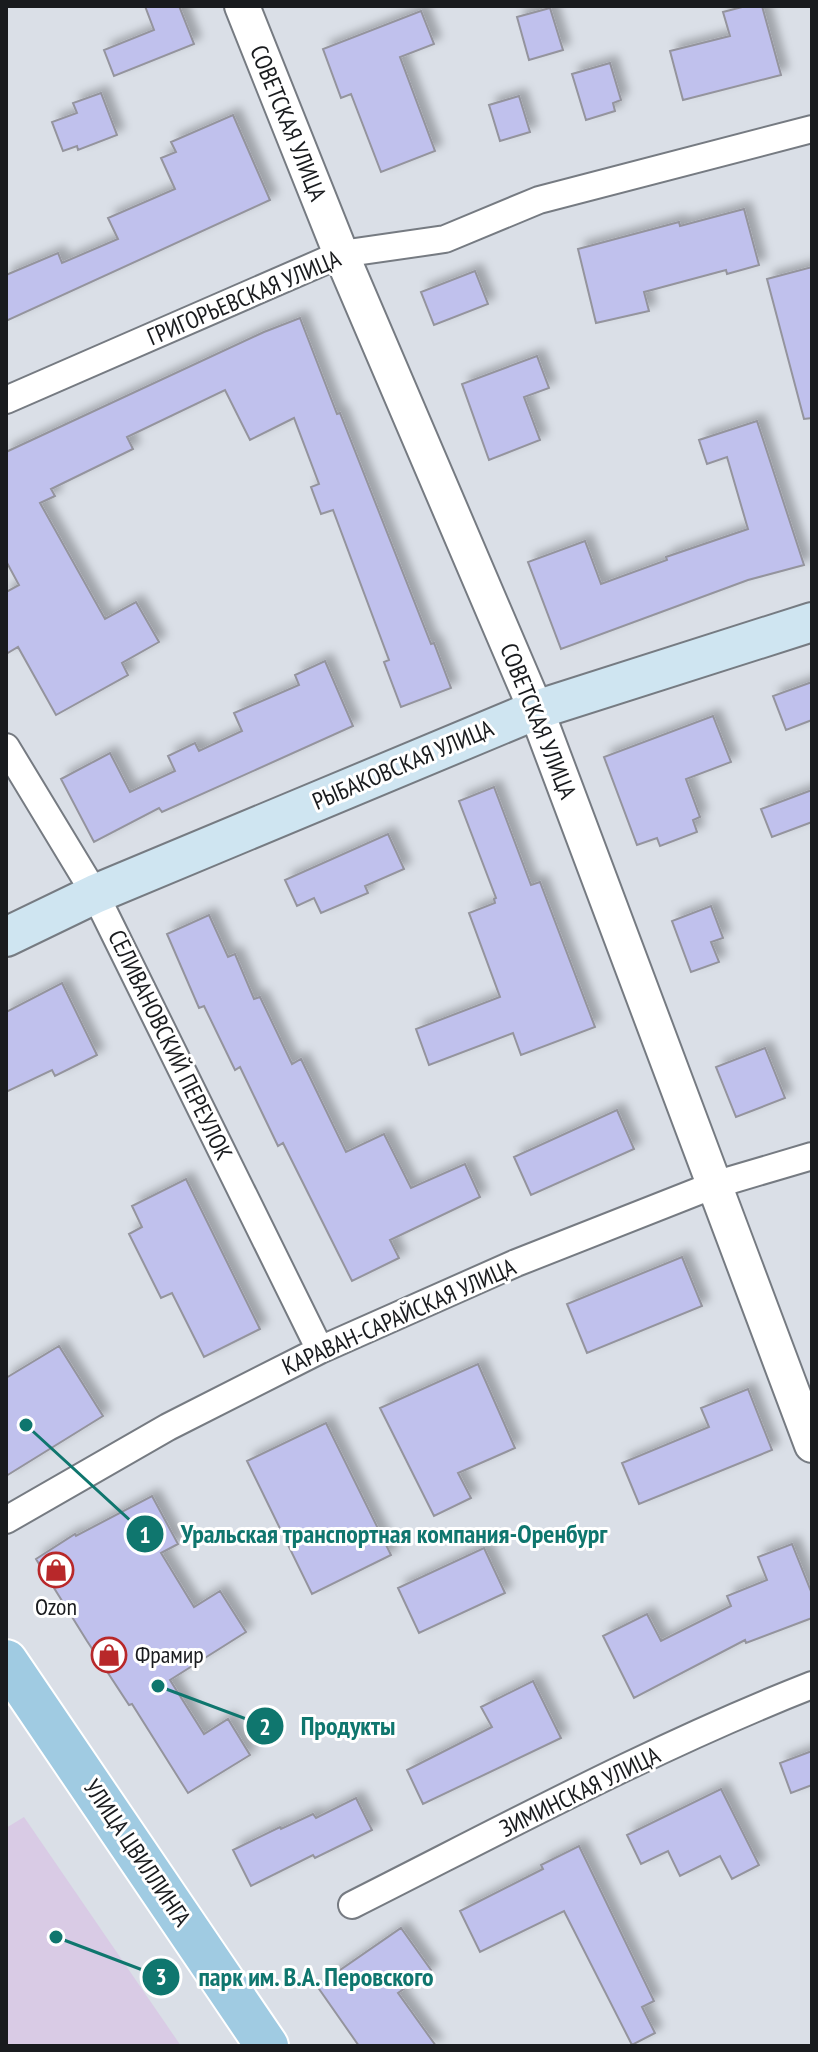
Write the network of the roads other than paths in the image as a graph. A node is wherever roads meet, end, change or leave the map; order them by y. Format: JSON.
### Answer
{"nodes":[{"id":1,"x":242,"y":6,"type":"edge"},
{"id":2,"x":812,"y":129,"type":"edge"},
{"id":3,"x":341,"y":254,"type":"junction"},
{"id":4,"x":6,"y":400,"type":"edge"},
{"id":5,"x":812,"y":622,"type":"edge"},
{"id":6,"x":536,"y":710,"type":"junction"},
{"id":7,"x":6,"y":747,"type":"edge"},
{"id":8,"x":95,"y":894,"type":"junction"},
{"id":9,"x":6,"y":937,"type":"edge"},
{"id":10,"x":812,"y":1156,"type":"edge"},
{"id":11,"x":714,"y":1185,"type":"junction"},
{"id":12,"x":320,"y":1350,"type":"junction"},
{"id":13,"x":812,"y":1445,"type":"edge"},
{"id":14,"x":6,"y":1520,"type":"edge"},
{"id":15,"x":6,"y":1661,"type":"edge"},
{"id":16,"x":812,"y":1685,"type":"edge"},
{"id":17,"x":352,"y":1905,"type":"dead end"},
{"id":18,"x":267,"y":2046,"type":"edge"}],
"edges":[{"from":1,"to":3,"type":"street","name":"СОВЕТСКАЯ УЛИЦА"},
{"from":2,"to":3,"type":"street","name":"ГРИГОРЬЕВСКАЯ УЛИЦА"},
{"from":3,"to":4,"type":"street","name":"ГРИГОРЬЕВСКАЯ УЛИЦА"},
{"from":3,"to":6,"type":"street","name":"СОВЕТСКАЯ УЛИЦА"},
{"from":5,"to":6,"type":"main road","name":"РЫБАКОВСКАЯ УЛИЦА"},
{"from":6,"to":8,"type":"main road","name":"РЫБАКОВСКАЯ УЛИЦА"},
{"from":6,"to":11,"type":"street","name":"СОВЕТСКАЯ УЛИЦА"},
{"from":7,"to":8,"type":"street","name":"СЕЛИВАНОВСКИЙ ПЕРЕУЛОК"},
{"from":8,"to":9,"type":"main road","name":"РЫБАКОВСКАЯ УЛИЦА"},
{"from":8,"to":12,"type":"street","name":"СЕЛИВАНОВСКИЙ ПЕРЕУЛОК"},
{"from":10,"to":11,"type":"street","name":"КАРАВАН-САРАЙСКАЯ УЛИЦА"},
{"from":11,"to":12,"type":"street","name":"КАРАВАН-САРАЙСКАЯ УЛИЦА"},
{"from":11,"to":13,"type":"street","name":"СОВЕТСКАЯ УЛИЦА"},
{"from":12,"to":14,"type":"street","name":"КАРАВАН-САРАЙСКАЯ УЛИЦА"},
{"from":15,"to":18,"type":"main road","name":"УЛИЦА ЦВИЛЛИНГА"},
{"from":16,"to":17,"type":"street","name":"ЗИМИНСКАЯ УЛИЦА"}]}
